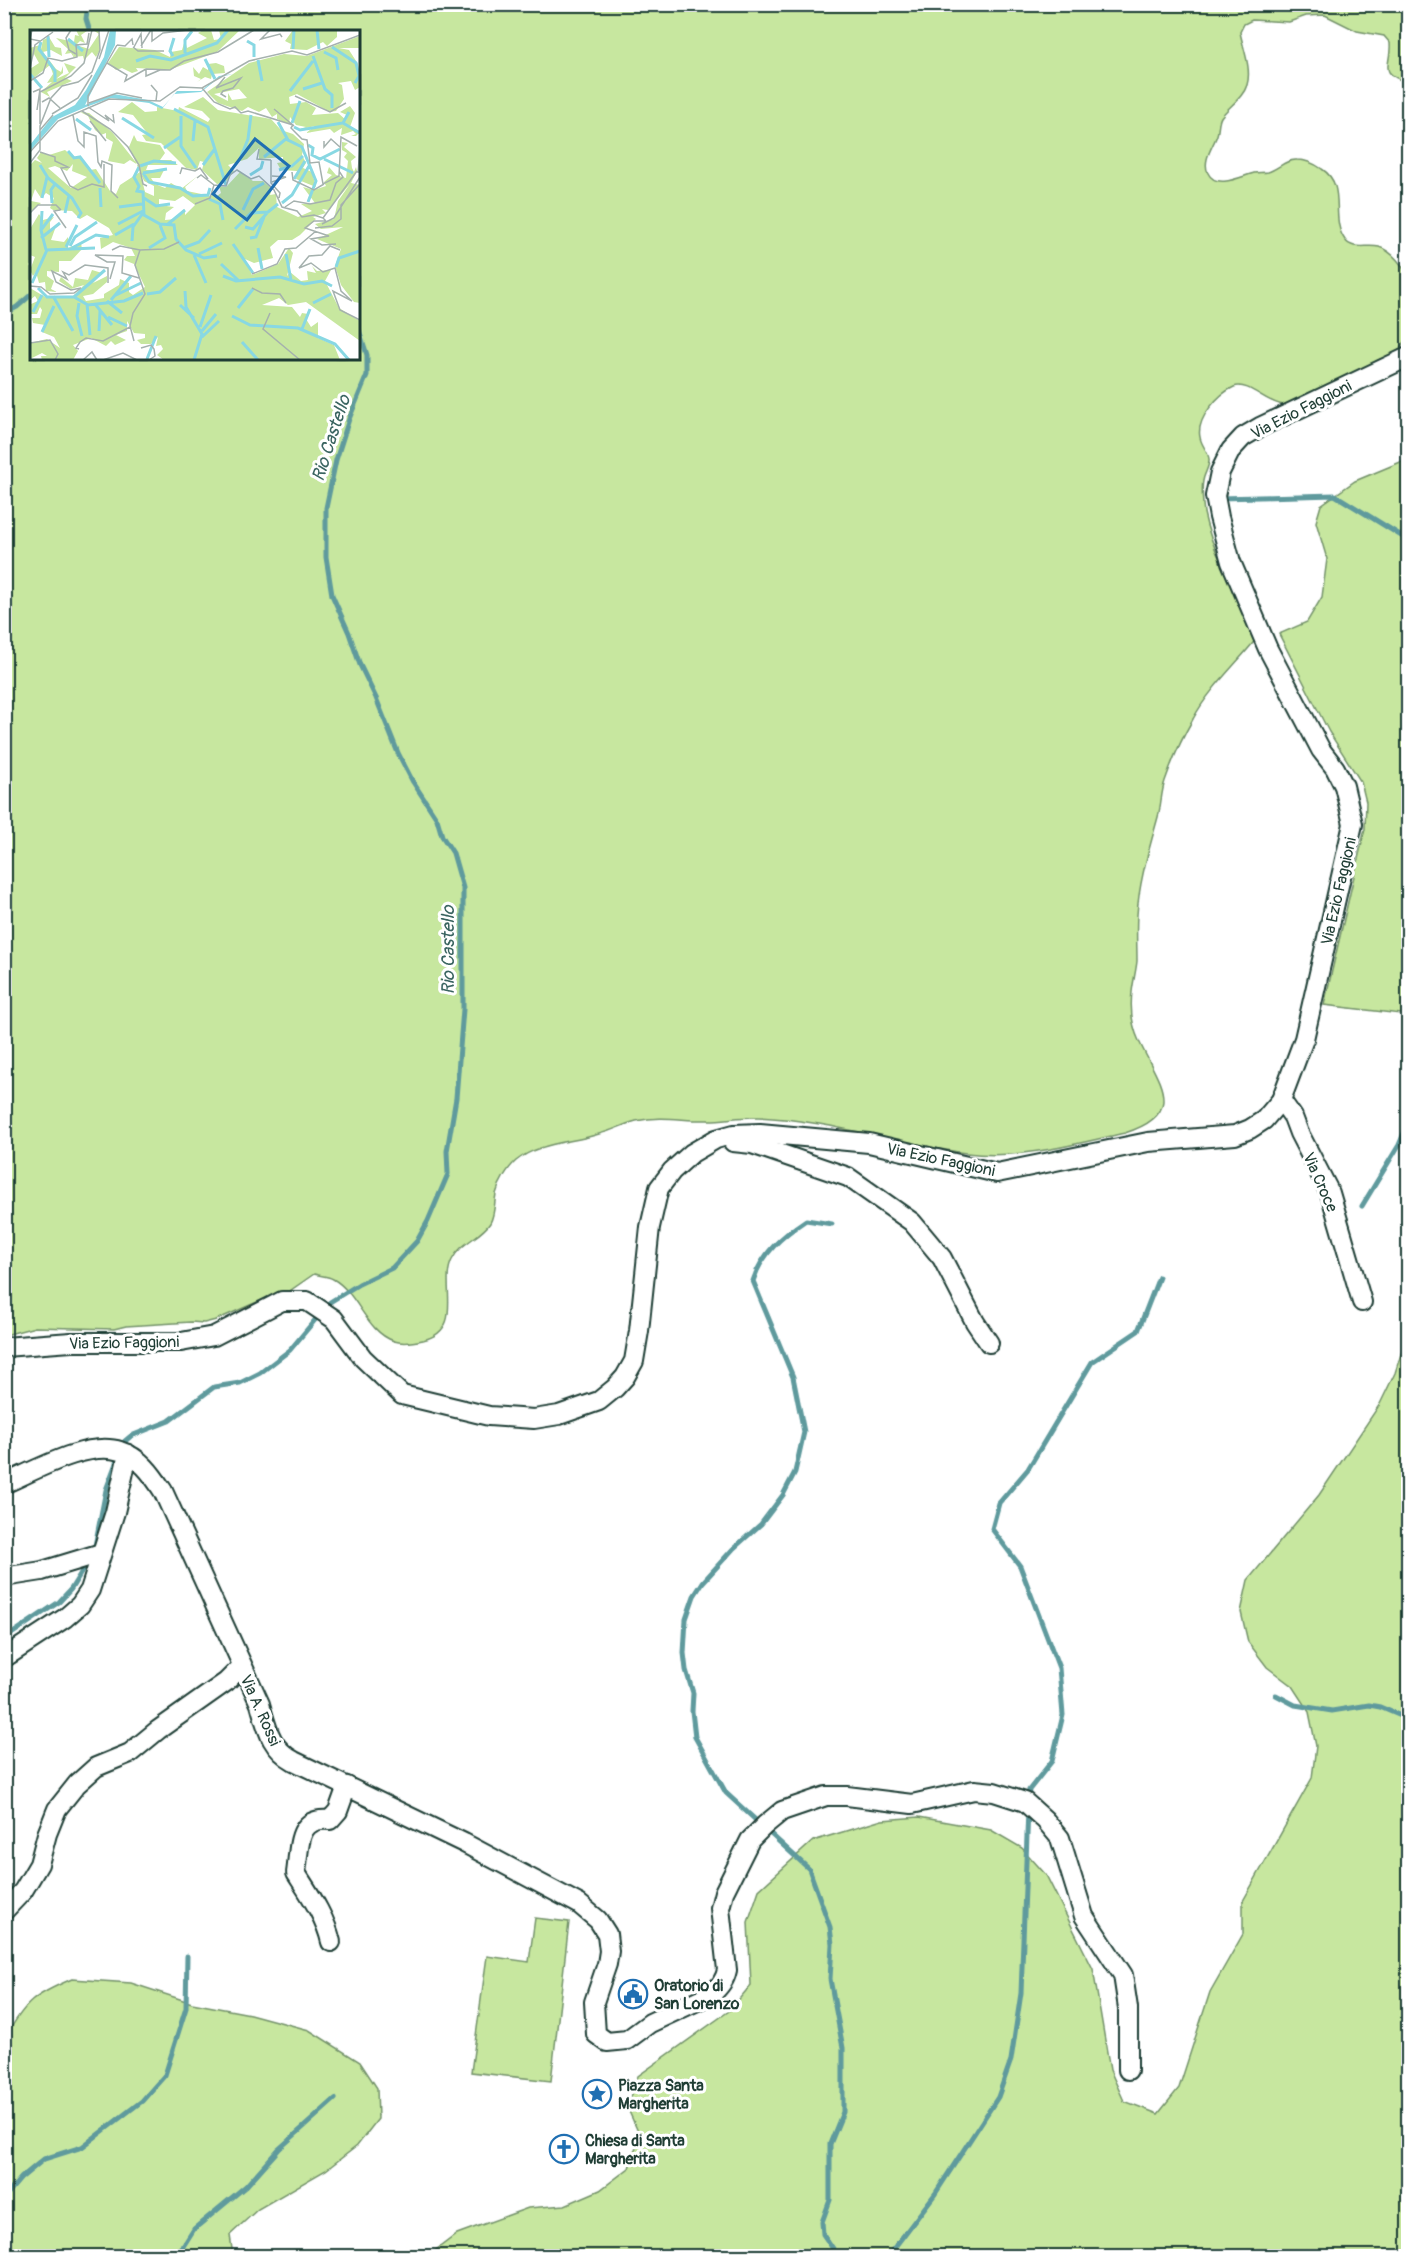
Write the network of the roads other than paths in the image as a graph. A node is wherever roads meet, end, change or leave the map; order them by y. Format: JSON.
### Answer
{"nodes":[{"id":1,"x":1408,"y":357,"type":"edge"},
{"id":2,"x":1281,"y":1100,"type":"junction"},
{"id":3,"x":716,"y":1139,"type":"junction"},
{"id":4,"x":1362,"y":1302,"type":"dead end"},
{"id":5,"x":989,"y":1343,"type":"dead end"},
{"id":6,"x":4,"y":1347,"type":"edge"},
{"id":7,"x":128,"y":1454,"type":"junction"},
{"id":8,"x":4,"y":1484,"type":"edge"},
{"id":9,"x":101,"y":1553,"type":"junction"},
{"id":10,"x":4,"y":1576,"type":"edge"},
{"id":11,"x":4,"y":1658,"type":"edge"},
{"id":12,"x":242,"y":1667,"type":"junction"},
{"id":13,"x":347,"y":1786,"type":"junction"},
{"id":14,"x":4,"y":1911,"type":"edge"},
{"id":15,"x":331,"y":1942,"type":"dead end"},
{"id":16,"x":1128,"y":2070,"type":"dead end"}],
"edges":[{"from":1,"to":2,"type":"street","name":"Via Ezio Faggioni"},
{"from":2,"to":3,"type":"street","name":"Via Ezio Faggioni"},
{"from":2,"to":4,"type":"street","name":"Via Croce"},
{"from":3,"to":5,"type":"street"},
{"from":3,"to":6,"type":"street","name":"Via Ezio Faggioni"},
{"from":7,"to":8,"type":"street"},
{"from":7,"to":9,"type":"street"},
{"from":7,"to":12,"type":"street","name":"Via A. Rossi"},
{"from":9,"to":10,"type":"street"},
{"from":9,"to":11,"type":"street"},
{"from":12,"to":13,"type":"street","name":"Via A. Rossi"},
{"from":12,"to":14,"type":"street"},
{"from":13,"to":15,"type":"street"},
{"from":13,"to":16,"type":"street","name":"Via A. Rossi"}]}
